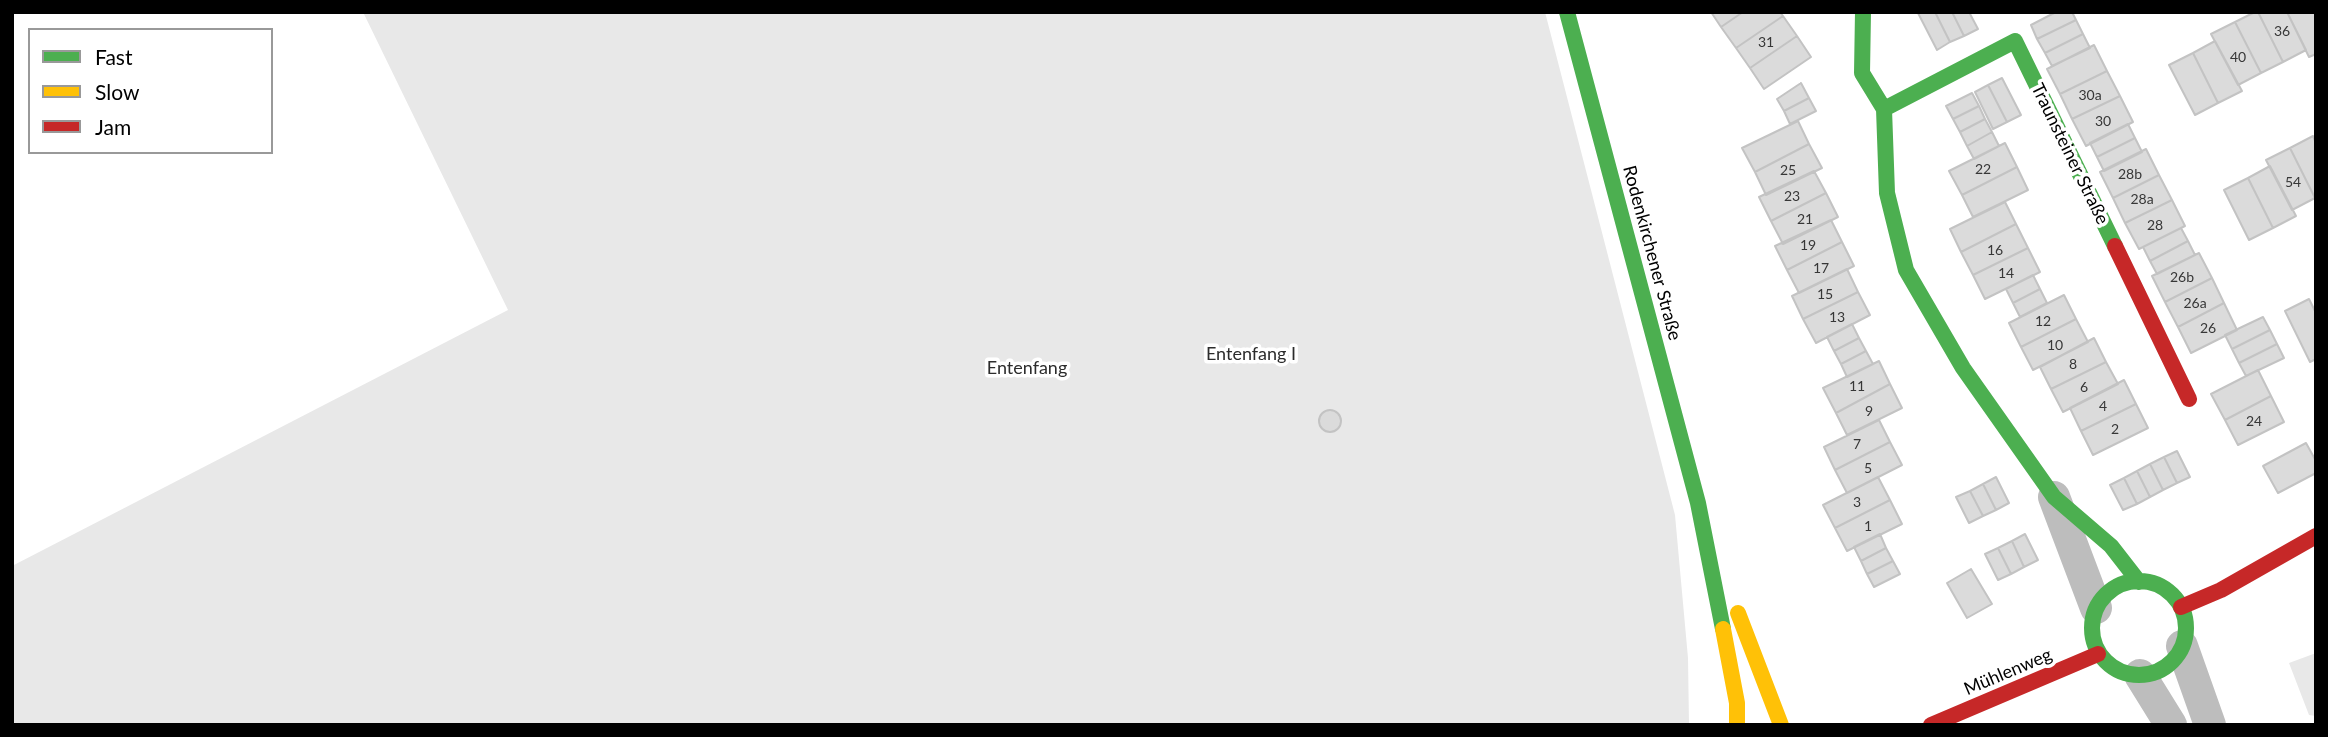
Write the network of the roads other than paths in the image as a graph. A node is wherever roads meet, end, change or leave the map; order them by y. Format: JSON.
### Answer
{"nodes":[{"id":1,"x":1567,"y":12,"type":"edge"},
{"id":2,"x":1863,"y":12,"type":"edge"},
{"id":3,"x":1884,"y":108,"type":"junction"},
{"id":4,"x":2189,"y":399,"type":"dead end"},
{"id":5,"x":2054,"y":497,"type":"junction"},
{"id":6,"x":1698,"y":503,"type":"junction"},
{"id":7,"x":2316,"y":536,"type":"edge"},
{"id":8,"x":2139,"y":582,"type":"junction"},
{"id":9,"x":2181,"y":607,"type":"junction"},
{"id":10,"x":2096,"y":608,"type":"junction"},
{"id":11,"x":2182,"y":646,"type":"junction"},
{"id":12,"x":2098,"y":653,"type":"junction"},
{"id":13,"x":2140,"y":675,"type":"junction"},
{"id":14,"x":1737,"y":725,"type":"edge"},
{"id":15,"x":1782,"y":725,"type":"edge"},
{"id":16,"x":1931,"y":725,"type":"edge"},
{"id":17,"x":2171,"y":725,"type":"edge"},
{"id":18,"x":2210,"y":725,"type":"edge"}],
"edges":[{"from":1,"to":6,"type":"street","name":"Rodenkirchener Straße"},
{"from":2,"to":3,"type":"street"},
{"from":3,"to":4,"type":"street","name":"Traunsteiner Straße"},
{"from":3,"to":5,"type":"street"},
{"from":5,"to":8,"type":"street"},
{"from":5,"to":10,"type":"street"},
{"from":6,"to":14,"type":"street","name":"Rodenkirchener Straße"},
{"from":6,"to":15,"type":"street","name":"Rodenkirchener Straße"},
{"from":7,"to":9,"type":"street"},
{"from":8,"to":9,"type":"street"},
{"from":8,"to":10,"type":"street"},
{"from":9,"to":11,"type":"street"},
{"from":10,"to":12,"type":"street"},
{"from":11,"to":13,"type":"street"},
{"from":11,"to":18,"type":"street"},
{"from":12,"to":13,"type":"street"},
{"from":12,"to":16,"type":"street","name":"Mühlenweg"},
{"from":13,"to":17,"type":"street"}]}
